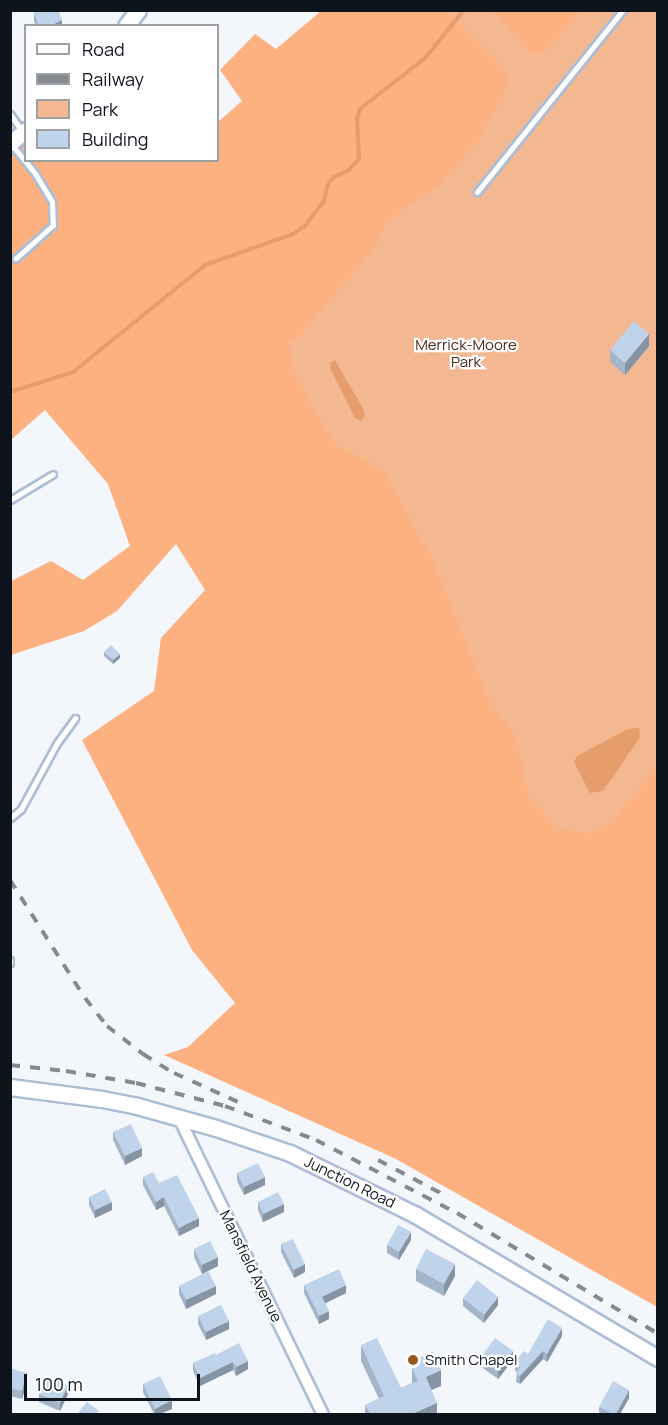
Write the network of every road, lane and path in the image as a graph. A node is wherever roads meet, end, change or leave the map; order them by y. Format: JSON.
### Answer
{"nodes":[{"id":1,"x":138,"y":10,"type":"edge"},
{"id":2,"x":623,"y":10,"type":"edge"},
{"id":3,"x":128,"y":24,"type":"edge"},
{"id":4,"x":10,"y":114,"type":"edge"},
{"id":5,"x":24,"y":131,"type":"edge"},
{"id":6,"x":10,"y":143,"type":"edge"},
{"id":7,"x":24,"y":160,"type":"edge"},
{"id":8,"x":25,"y":162,"type":"edge"},
{"id":9,"x":477,"y":192,"type":"dead end"},
{"id":10,"x":16,"y":258,"type":"dead end"},
{"id":11,"x":53,"y":474,"type":"dead end"},
{"id":12,"x":10,"y":500,"type":"edge"},
{"id":13,"x":75,"y":718,"type":"dead end"},
{"id":14,"x":10,"y":818,"type":"edge"},
{"id":15,"x":10,"y":1087,"type":"edge"},
{"id":16,"x":179,"y":1118,"type":"junction"},
{"id":17,"x":657,"y":1359,"type":"edge"},
{"id":18,"x":323,"y":1414,"type":"edge"}],
"edges":[{"from":1,"to":3,"type":"street"},
{"from":2,"to":9,"type":"lane"},
{"from":4,"to":5,"type":"lane"},
{"from":5,"to":6,"type":"street"},
{"from":6,"to":7,"type":"lane"},
{"from":8,"to":10,"type":"lane"},
{"from":11,"to":12,"type":"lane"},
{"from":13,"to":14,"type":"lane"},
{"from":15,"to":16,"type":"street","name":"Junction Road"},
{"from":16,"to":17,"type":"street","name":"Junction Road"},
{"from":16,"to":18,"type":"street","name":"Mansfield Avenue"}]}
